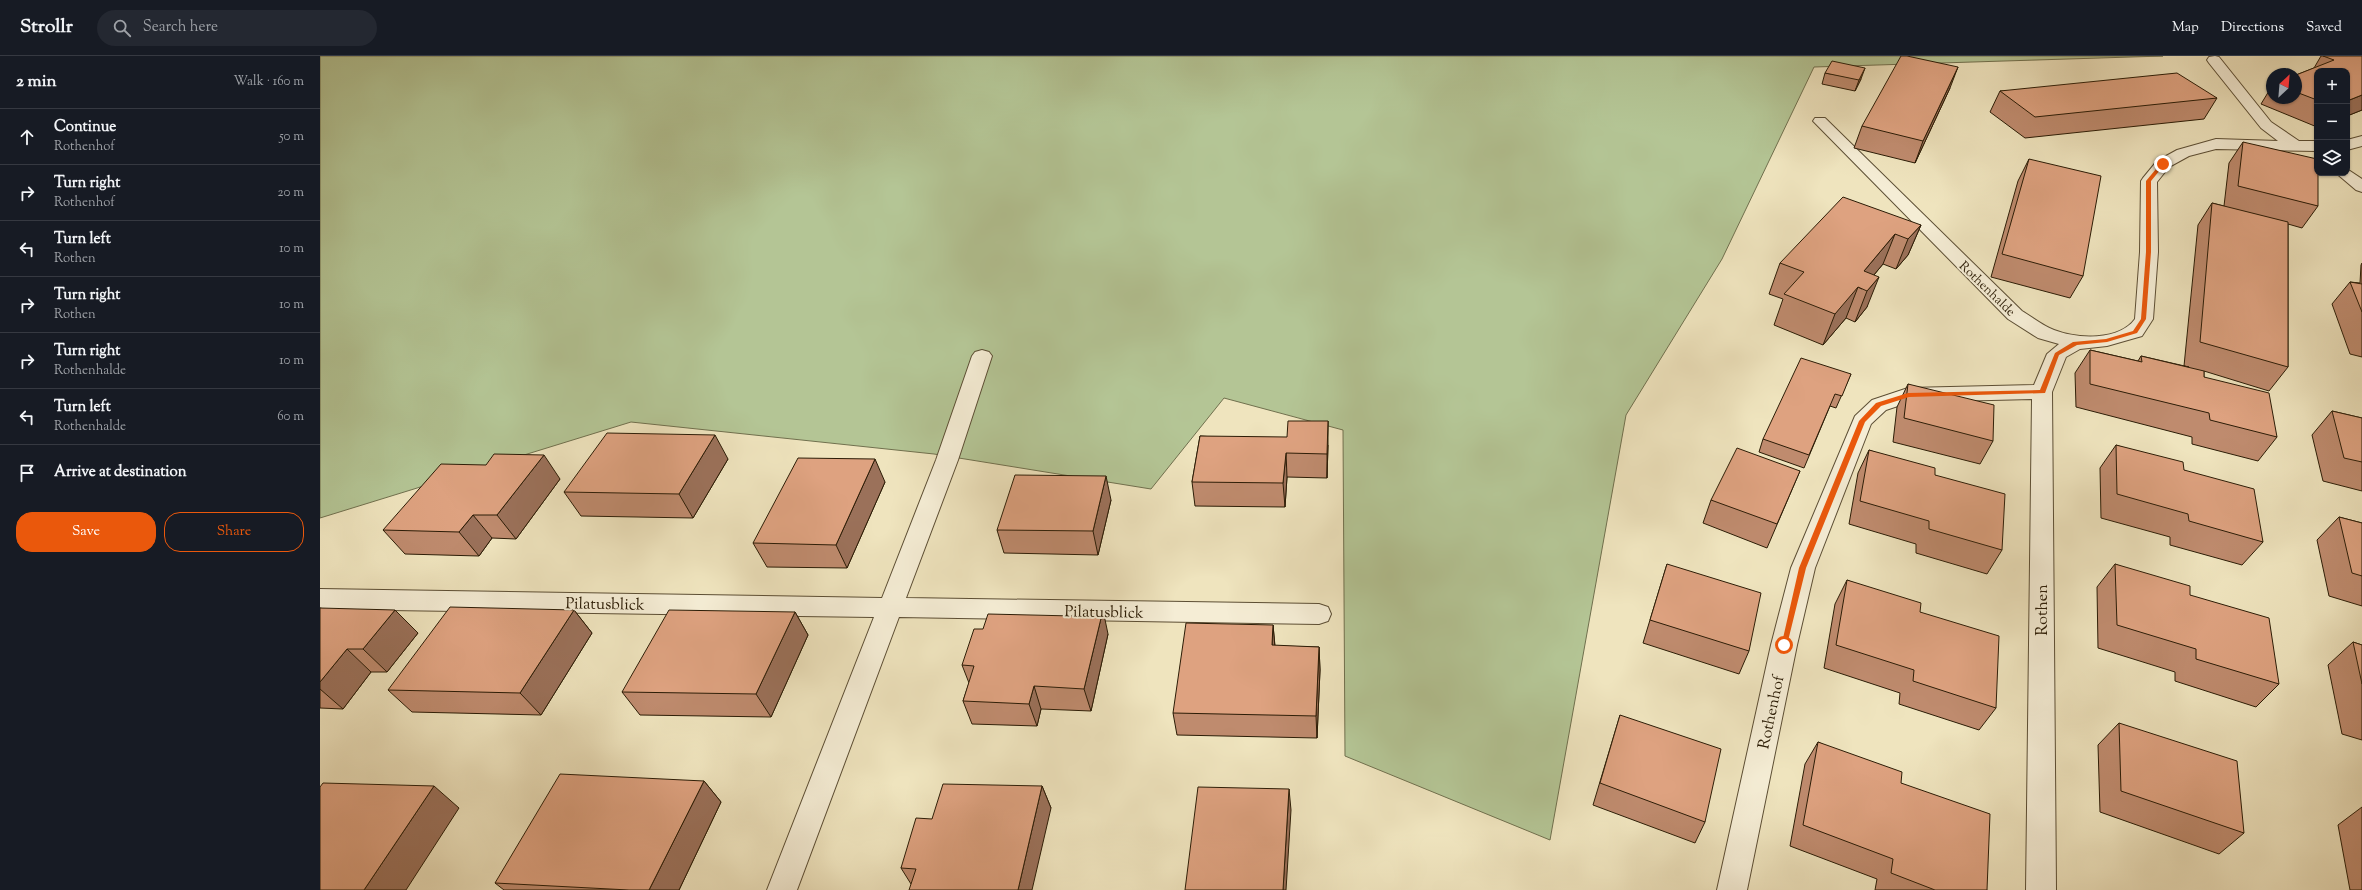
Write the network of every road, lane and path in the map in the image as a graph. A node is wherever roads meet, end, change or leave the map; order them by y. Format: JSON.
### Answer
{"nodes":[{"id":1,"x":2214,"y":60,"type":"dead end"},
{"id":2,"x":1820,"y":121,"type":"dead end"},
{"id":3,"x":2362,"y":141,"type":"edge"},
{"id":4,"x":2350,"y":144,"type":"edge"},
{"id":5,"x":2294,"y":145,"type":"junction"},
{"id":6,"x":2314,"y":146,"type":"edge"},
{"id":7,"x":2314,"y":155,"type":"edge"},
{"id":8,"x":2348,"y":176,"type":"edge"},
{"id":9,"x":2362,"y":187,"type":"edge"},
{"id":10,"x":2075,"y":343,"type":"junction"},
{"id":11,"x":982,"y":356,"type":"dead end"},
{"id":12,"x":2042,"y":392,"type":"junction"},
{"id":13,"x":320,"y":599,"type":"edge"},
{"id":14,"x":890,"y":607,"type":"junction"},
{"id":15,"x":1319,"y":614,"type":"dead end"},
{"id":16,"x":782,"y":890,"type":"edge"},
{"id":17,"x":1732,"y":890,"type":"edge"},
{"id":18,"x":2041,"y":890,"type":"edge"}],
"edges":[{"from":1,"to":5,"type":"street"},
{"from":2,"to":10,"type":"street","name":"Rothenhalde"},
{"from":3,"to":4,"type":"street"},
{"from":5,"to":6,"type":"street","name":"Rothenhalde"},
{"from":5,"to":7,"type":"street"},
{"from":5,"to":10,"type":"street","name":"Rothenhalde"},
{"from":8,"to":9,"type":"street"},
{"from":10,"to":12,"type":"street","name":"Rothen"},
{"from":11,"to":14,"type":"street"},
{"from":12,"to":17,"type":"street","name":"Rothenhof"},
{"from":12,"to":18,"type":"street","name":"Rothen"},
{"from":13,"to":14,"type":"street","name":"Pilatusblick"},
{"from":14,"to":15,"type":"street","name":"Pilatusblick"},
{"from":14,"to":16,"type":"street"}]}
